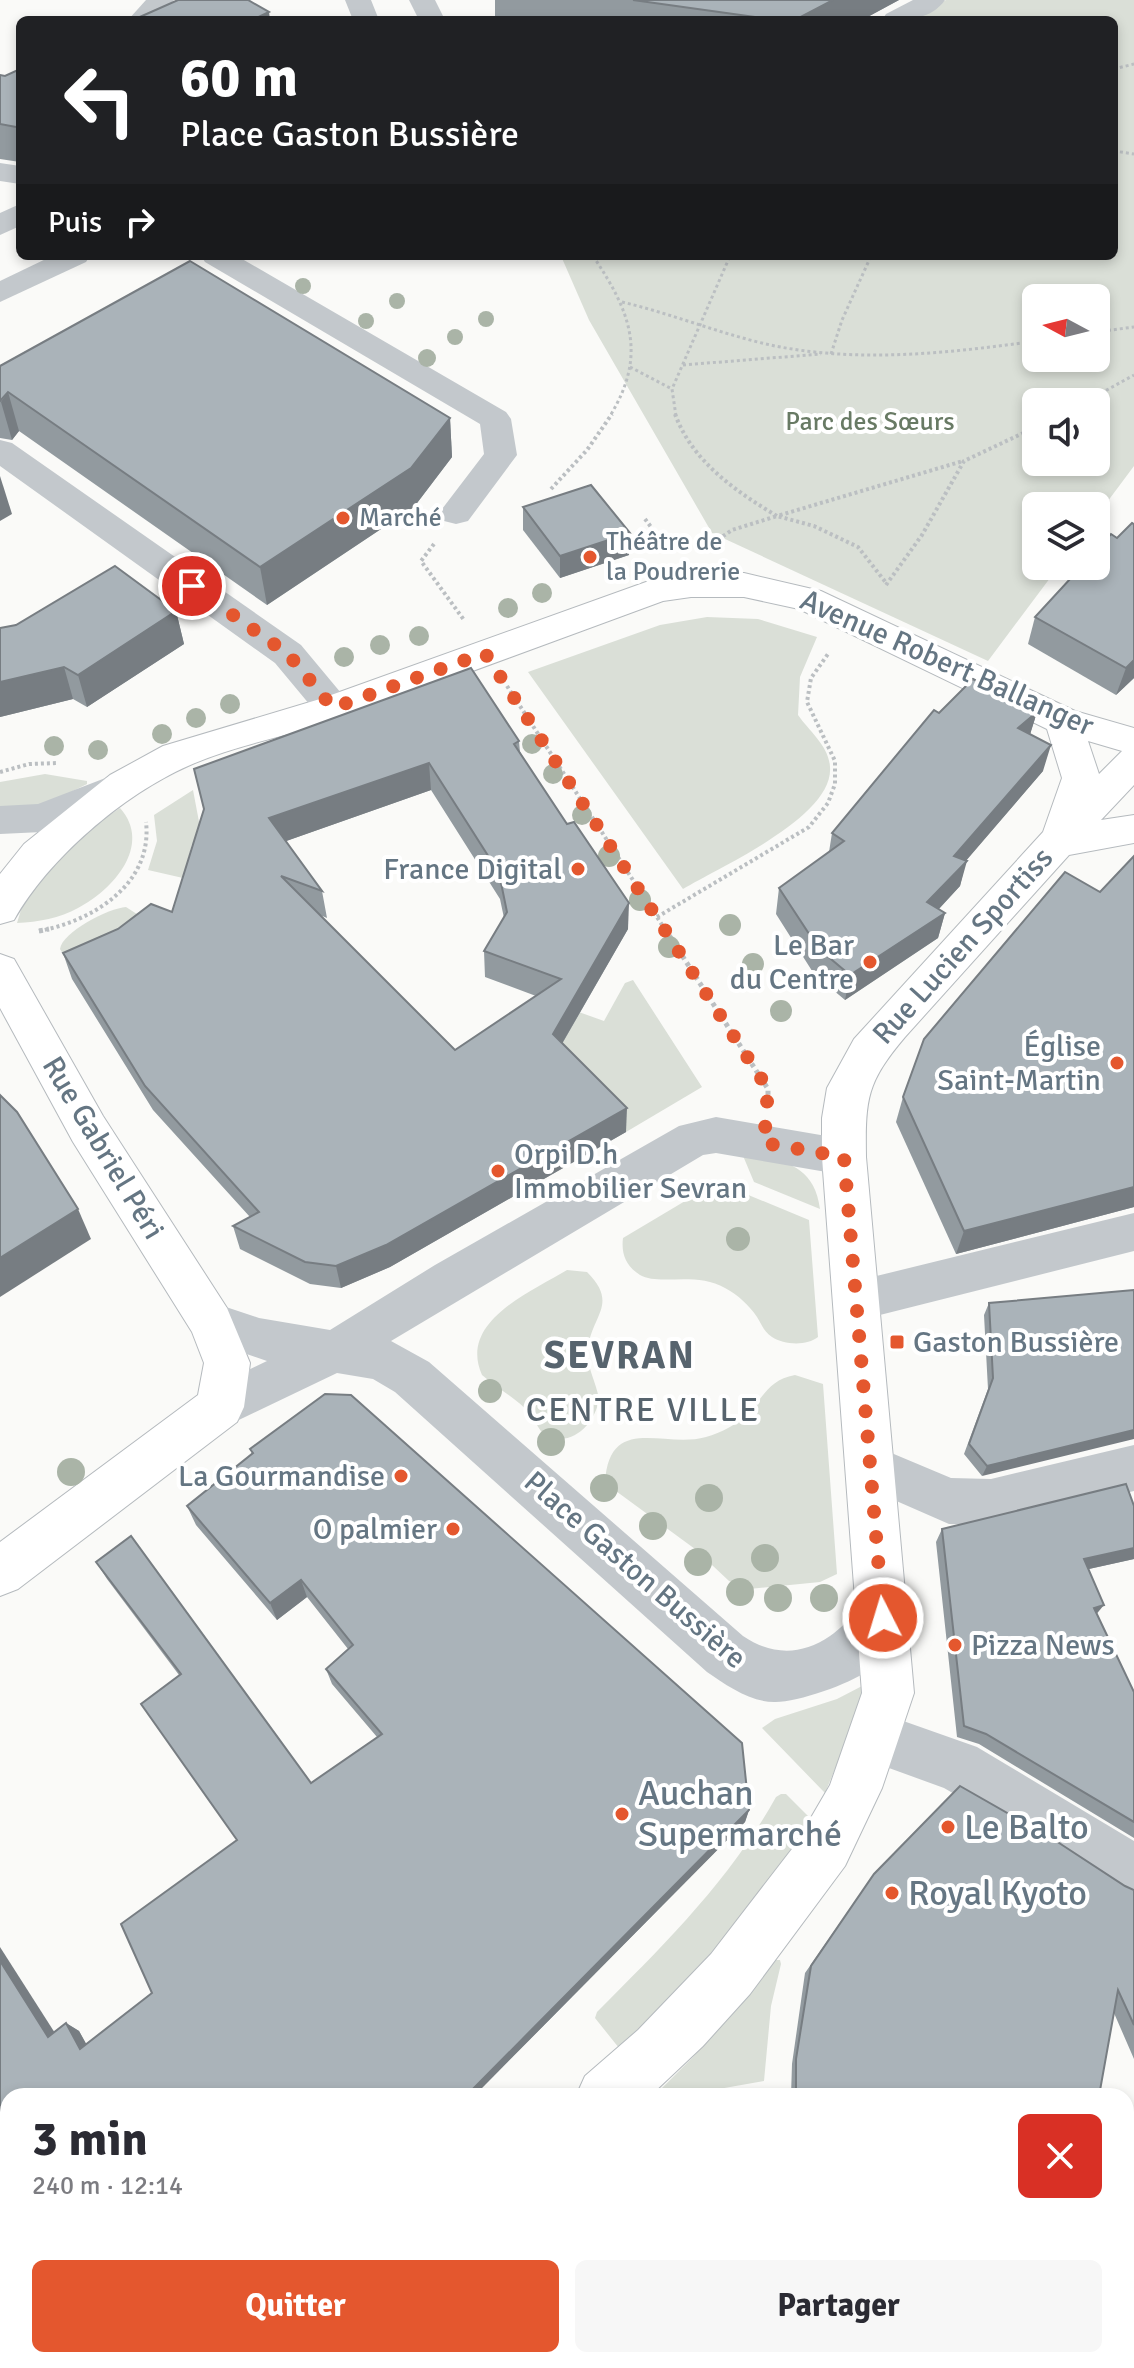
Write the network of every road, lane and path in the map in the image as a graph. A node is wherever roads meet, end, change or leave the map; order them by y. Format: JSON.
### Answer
{"nodes":[{"id":1,"x":161,"y":0,"type":"edge"},
{"id":2,"x":932,"y":0,"type":"edge"},
{"id":3,"x":145,"y":16,"type":"edge"},
{"id":4,"x":902,"y":16,"type":"edge"},
{"id":5,"x":67,"y":260,"type":"edge"},
{"id":6,"x":223,"y":260,"type":"edge"},
{"id":7,"x":596,"y":260,"type":"edge"},
{"id":8,"x":728,"y":260,"type":"edge"},
{"id":9,"x":869,"y":260,"type":"edge"},
{"id":10,"x":0,"y":293,"type":"edge"},
{"id":11,"x":622,"y":302,"type":"junction"},
{"id":12,"x":700,"y":326,"type":"junction"},
{"id":13,"x":1134,"y":327,"type":"edge"},
{"id":14,"x":1110,"y":330,"type":"edge"},
{"id":15,"x":1022,"y":342,"type":"edge"},
{"id":16,"x":831,"y":354,"type":"junction"},
{"id":17,"x":683,"y":365,"type":"junction"},
{"id":18,"x":630,"y":367,"type":"junction"},
{"id":19,"x":1134,"y":375,"type":"edge"},
{"id":20,"x":1110,"y":388,"type":"edge"},
{"id":21,"x":672,"y":389,"type":"junction"},
{"id":22,"x":1022,"y":434,"type":"edge"},
{"id":23,"x":0,"y":450,"type":"edge"},
{"id":24,"x":964,"y":461,"type":"junction"},
{"id":25,"x":551,"y":489,"type":"dead end"},
{"id":26,"x":456,"y":513,"type":"joint"},
{"id":27,"x":777,"y":516,"type":"junction"},
{"id":28,"x":645,"y":519,"type":"dead end"},
{"id":29,"x":711,"y":544,"type":"dead end"},
{"id":30,"x":675,"y":559,"type":"dead end"},
{"id":31,"x":887,"y":584,"type":"junction"},
{"id":32,"x":859,"y":621,"type":"junction"},
{"id":33,"x":485,"y":653,"type":"junction"},
{"id":34,"x":333,"y":708,"type":"junction"},
{"id":35,"x":1063,"y":721,"type":"junction"},
{"id":36,"x":1134,"y":741,"type":"edge"},
{"id":37,"x":1134,"y":761,"type":"edge"},
{"id":38,"x":123,"y":785,"type":"junction"},
{"id":39,"x":0,"y":820,"type":"edge"},
{"id":40,"x":1134,"y":829,"type":"edge"},
{"id":41,"x":1055,"y":843,"type":"junction"},
{"id":42,"x":0,"y":909,"type":"edge"},
{"id":43,"x":657,"y":917,"type":"junction"},
{"id":44,"x":0,"y":970,"type":"edge"},
{"id":45,"x":764,"y":1143,"type":"junction"},
{"id":46,"x":844,"y":1157,"type":"junction"},
{"id":47,"x":1134,"y":1232,"type":"edge"},
{"id":48,"x":856,"y":1301,"type":"junction"},
{"id":49,"x":211,"y":1322,"type":"junction"},
{"id":50,"x":337,"y":1350,"type":"junction"},
{"id":51,"x":220,"y":1407,"type":"junction"},
{"id":52,"x":870,"y":1466,"type":"junction"},
{"id":53,"x":1134,"y":1468,"type":"edge"},
{"id":54,"x":0,"y":1572,"type":"edge"},
{"id":55,"x":883,"y":1618,"type":"junction"},
{"id":56,"x":875,"y":1737,"type":"junction"},
{"id":57,"x":1134,"y":1873,"type":"edge"},
{"id":58,"x":614,"y":2088,"type":"edge"}],
"edges":[{"from":1,"to":3,"type":"street"},
{"from":2,"to":4,"type":"street"},
{"from":5,"to":10,"type":"street"},
{"from":6,"to":26,"type":"street"},
{"from":7,"to":11,"type":"path"},
{"from":8,"to":12,"type":"path"},
{"from":9,"to":16,"type":"path"},
{"from":11,"to":12,"type":"path"},
{"from":11,"to":18,"type":"path"},
{"from":12,"to":16,"type":"path"},
{"from":12,"to":17,"type":"path"},
{"from":13,"to":14,"type":"path"},
{"from":15,"to":16,"type":"path"},
{"from":16,"to":17,"type":"path"},
{"from":17,"to":21,"type":"path"},
{"from":18,"to":21,"type":"path"},
{"from":18,"to":25,"type":"path"},
{"from":19,"to":20,"type":"path"},
{"from":21,"to":27,"type":"path"},
{"from":22,"to":24,"type":"path"},
{"from":23,"to":34,"type":"street"},
{"from":24,"to":27,"type":"path"},
{"from":24,"to":31,"type":"path"},
{"from":26,"to":33,"type":"path"},
{"from":27,"to":29,"type":"path"},
{"from":27,"to":31,"type":"path"},
{"from":28,"to":30,"type":"path"},
{"from":31,"to":32,"type":"path"},
{"from":32,"to":33,"type":"main road","name":"Avenue Robert Ballanger"},
{"from":32,"to":35,"type":"main road","name":"Avenue Robert Ballanger"},
{"from":32,"to":43,"type":"path"},
{"from":33,"to":34,"type":"main road","name":"Avenue Robert Ballanger"},
{"from":33,"to":43,"type":"path"},
{"from":34,"to":38,"type":"main road","name":"Avenue Robert Ballanger"},
{"from":35,"to":36,"type":"main road","name":"Avenue Robert Ballanger"},
{"from":35,"to":41,"type":"main road"},
{"from":37,"to":41,"type":"main road","name":"Rue Lucien Sportiss"},
{"from":38,"to":39,"type":"street"},
{"from":38,"to":42,"type":"main road","name":"Avenue Robert Ballanger"},
{"from":40,"to":41,"type":"main road"},
{"from":41,"to":46,"type":"main road","name":"Rue Lucien Sportiss"},
{"from":43,"to":45,"type":"path"},
{"from":44,"to":49,"type":"main road","name":"Rue Gabriel Péri"},
{"from":45,"to":46,"type":"street"},
{"from":45,"to":50,"type":"street"},
{"from":46,"to":48,"type":"main road"},
{"from":47,"to":48,"type":"street"},
{"from":48,"to":52,"type":"main road"},
{"from":49,"to":50,"type":"street"},
{"from":49,"to":51,"type":"main road","name":"Rue Gabriel Péri"},
{"from":50,"to":51,"type":"street"},
{"from":50,"to":55,"type":"street","name":"Place Gaston Bussière"},
{"from":51,"to":54,"type":"main road"},
{"from":52,"to":53,"type":"street"},
{"from":52,"to":55,"type":"main road"},
{"from":55,"to":56,"type":"main road"},
{"from":56,"to":57,"type":"street"},
{"from":56,"to":58,"type":"main road"}]}
